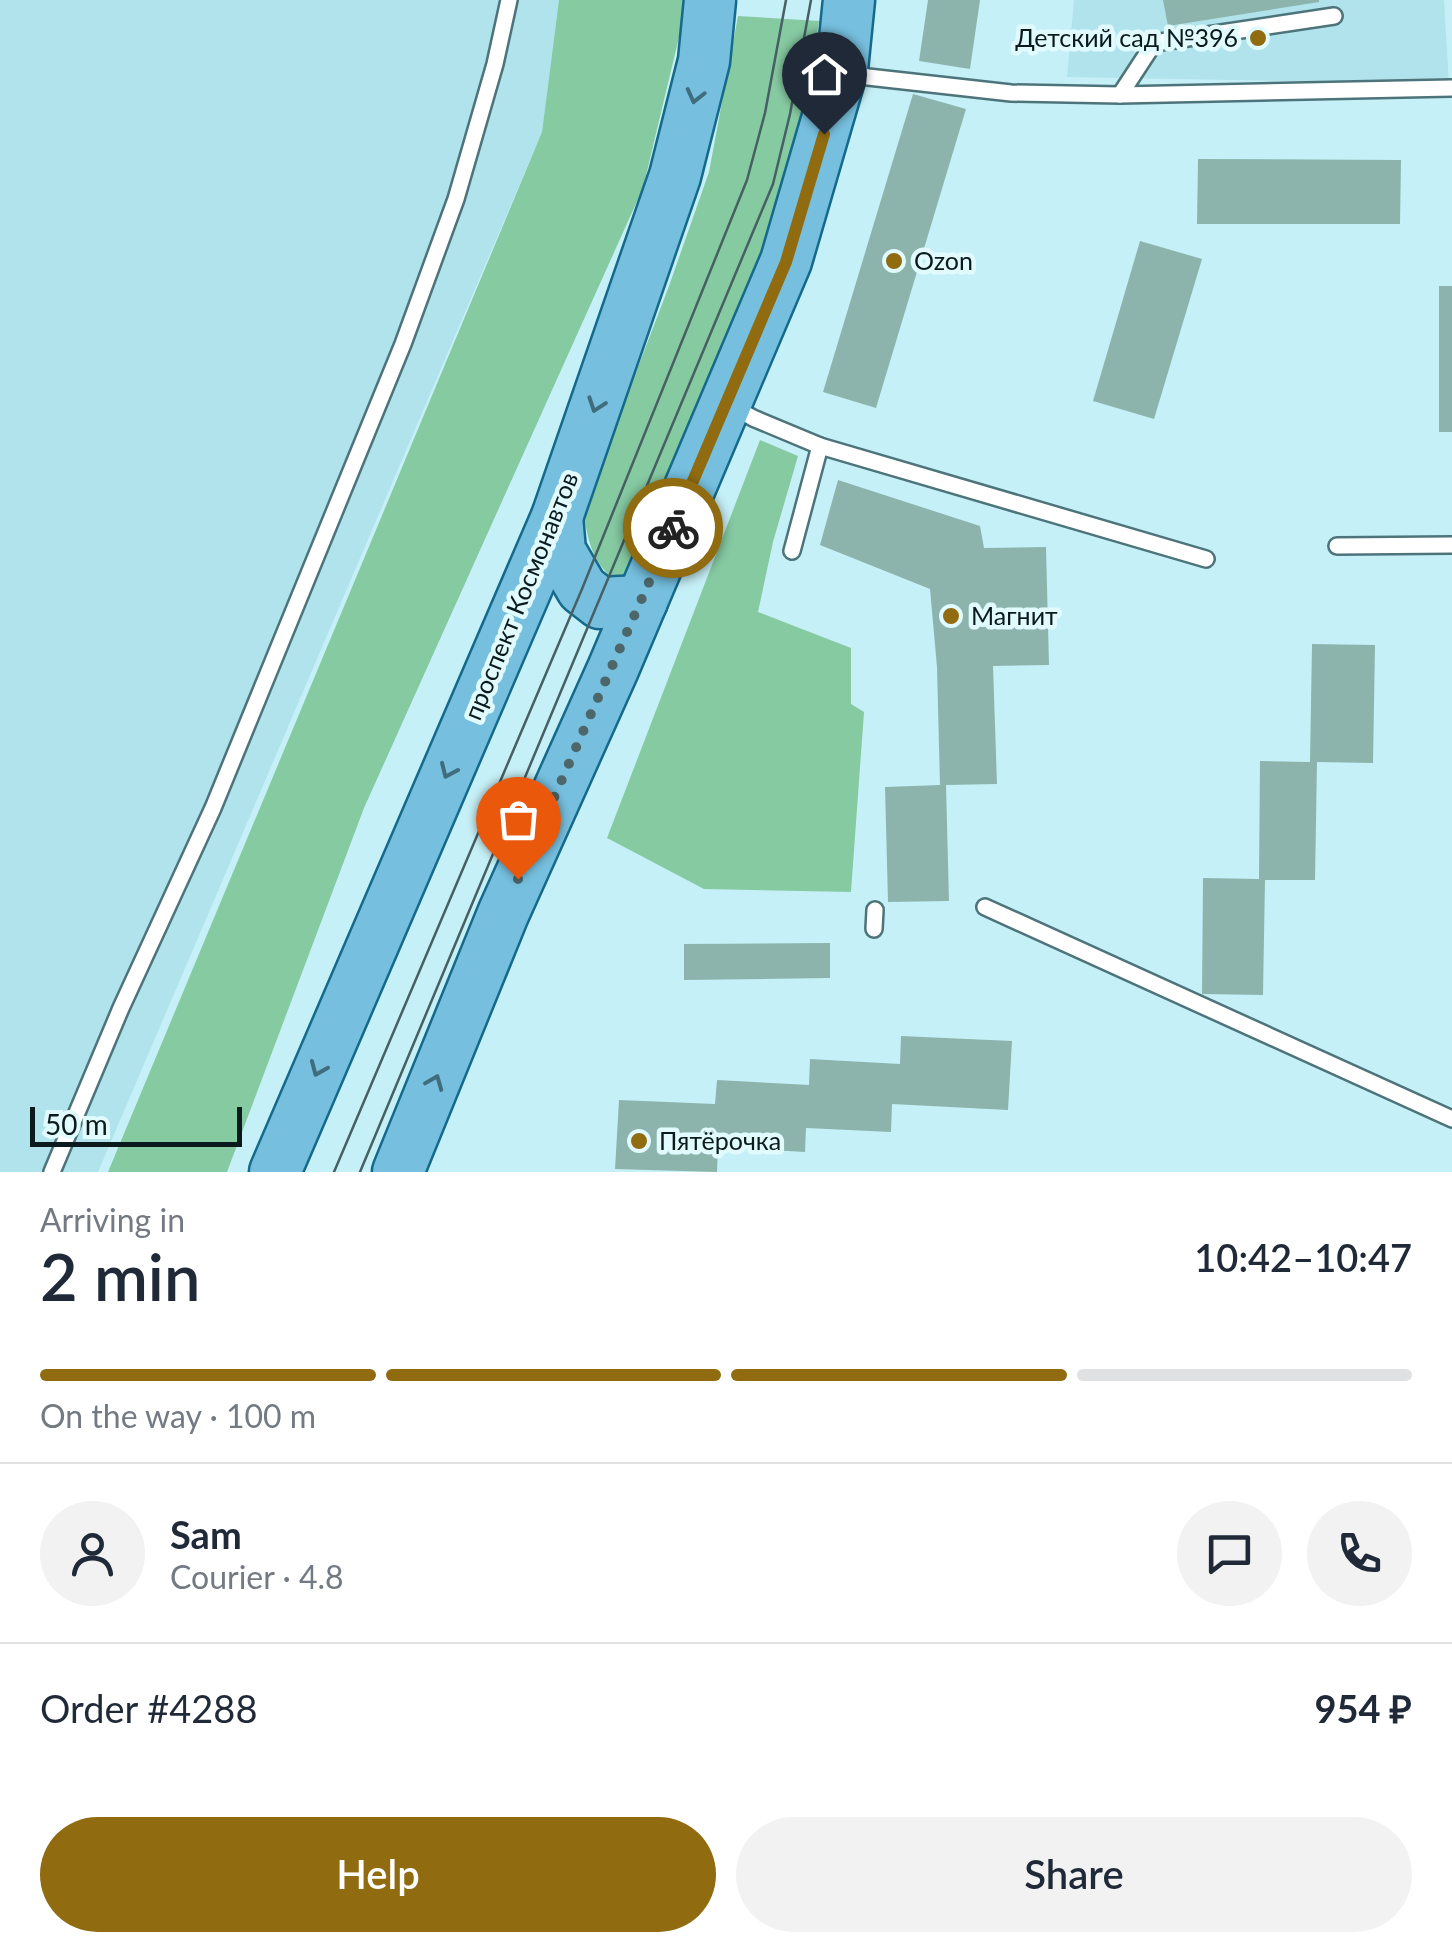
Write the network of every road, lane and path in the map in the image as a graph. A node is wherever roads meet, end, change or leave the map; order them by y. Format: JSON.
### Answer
{"nodes":[{"id":1,"x":509,"y":0,"type":"edge"},
{"id":2,"x":710,"y":0,"type":"edge"},
{"id":3,"x":849,"y":0,"type":"edge"},
{"id":4,"x":1334,"y":16,"type":"dead end"},
{"id":5,"x":842,"y":70,"type":"junction"},
{"id":6,"x":1452,"y":88,"type":"edge"},
{"id":7,"x":1120,"y":96,"type":"junction"},
{"id":8,"x":727,"y":403,"type":"junction"},
{"id":9,"x":820,"y":446,"type":"junction"},
{"id":10,"x":557,"y":517,"type":"junction"},
{"id":11,"x":1452,"y":545,"type":"edge"},
{"id":12,"x":1337,"y":546,"type":"dead end"},
{"id":13,"x":792,"y":551,"type":"dead end"},
{"id":14,"x":1206,"y":559,"type":"dead end"},
{"id":15,"x":642,"y":601,"type":"junction"},
{"id":16,"x":985,"y":908,"type":"dead end"},
{"id":17,"x":875,"y":910,"type":"dead end"},
{"id":18,"x":874,"y":929,"type":"dead end"},
{"id":19,"x":1452,"y":1118,"type":"edge"},
{"id":20,"x":52,"y":1172,"type":"edge"},
{"id":21,"x":274,"y":1172,"type":"edge"},
{"id":22,"x":398,"y":1172,"type":"edge"}],
"edges":[{"from":1,"to":20,"type":"lane"},
{"from":2,"to":10,"type":"main road","name":"проспект Космонавтов","one_way":true},
{"from":3,"to":5,"type":"main road"},
{"from":4,"to":7,"type":"lane"},
{"from":5,"to":7,"type":"lane"},
{"from":5,"to":8,"type":"main road"},
{"from":6,"to":7,"type":"lane"},
{"from":8,"to":9,"type":"lane"},
{"from":8,"to":15,"type":"main road"},
{"from":9,"to":13,"type":"lane"},
{"from":9,"to":14,"type":"lane"},
{"from":10,"to":15,"type":"main road"},
{"from":10,"to":21,"type":"main road","name":"проспект Космонавтов","one_way":true},
{"from":11,"to":12,"type":"lane"},
{"from":22,"to":15,"type":"main road","one_way":true},
{"from":16,"to":19,"type":"lane"},
{"from":17,"to":18,"type":"lane"}]}
